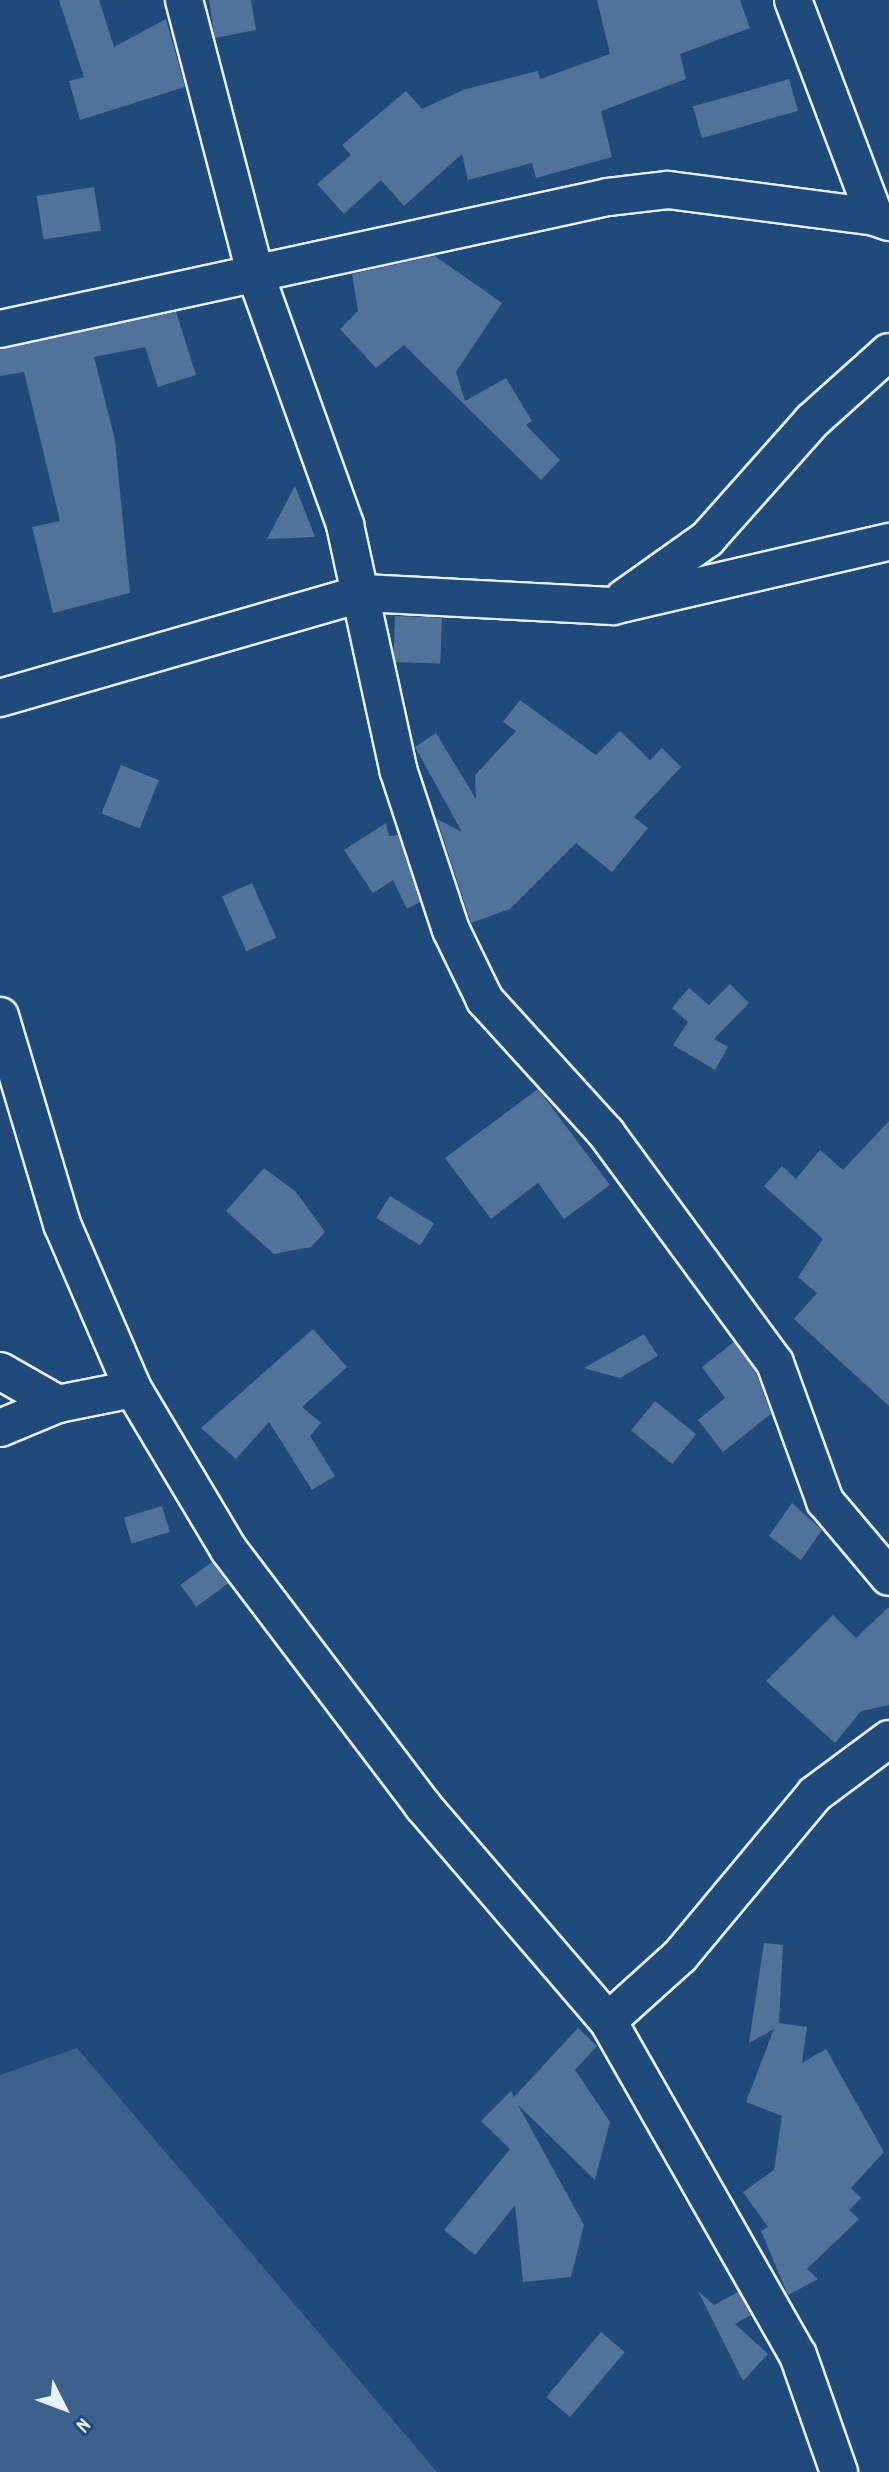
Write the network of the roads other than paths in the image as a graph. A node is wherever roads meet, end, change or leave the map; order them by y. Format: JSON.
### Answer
{"nodes":[{"id":1,"x":184,"y":0,"type":"edge"},
{"id":2,"x":793,"y":0,"type":"edge"},
{"id":3,"x":882,"y":220,"type":"edge"},
{"id":4,"x":255,"y":273,"type":"junction"},
{"id":5,"x":0,"y":329,"type":"edge"},
{"id":6,"x":889,"y":352,"type":"edge"},
{"id":7,"x":889,"y":542,"type":"edge"},
{"id":8,"x":363,"y":593,"type":"junction"},
{"id":9,"x":613,"y":606,"type":"junction"},
{"id":10,"x":0,"y":698,"type":"edge"},
{"id":11,"x":0,"y":1016,"type":"edge"},
{"id":12,"x":0,"y":1371,"type":"edge"},
{"id":13,"x":133,"y":1389,"type":"junction"},
{"id":14,"x":58,"y":1404,"type":"junction"},
{"id":15,"x":0,"y":1428,"type":"edge"},
{"id":16,"x":889,"y":1577,"type":"edge"},
{"id":17,"x":889,"y":1739,"type":"edge"},
{"id":18,"x":608,"y":2021,"type":"junction"},
{"id":19,"x":839,"y":2472,"type":"edge"}],
"edges":[{"from":1,"to":4,"type":"street"},
{"from":2,"to":3,"type":"street"},
{"from":3,"to":4,"type":"street"},
{"from":4,"to":5,"type":"street"},
{"from":4,"to":8,"type":"street"},
{"from":6,"to":9,"type":"street"},
{"from":7,"to":9,"type":"street"},
{"from":8,"to":9,"type":"street"},
{"from":8,"to":10,"type":"street"},
{"from":8,"to":16,"type":"street"},
{"from":11,"to":13,"type":"street"},
{"from":12,"to":14,"type":"street"},
{"from":13,"to":14,"type":"street"},
{"from":13,"to":18,"type":"street"},
{"from":14,"to":15,"type":"street"},
{"from":17,"to":18,"type":"street"},
{"from":18,"to":19,"type":"street"}]}
